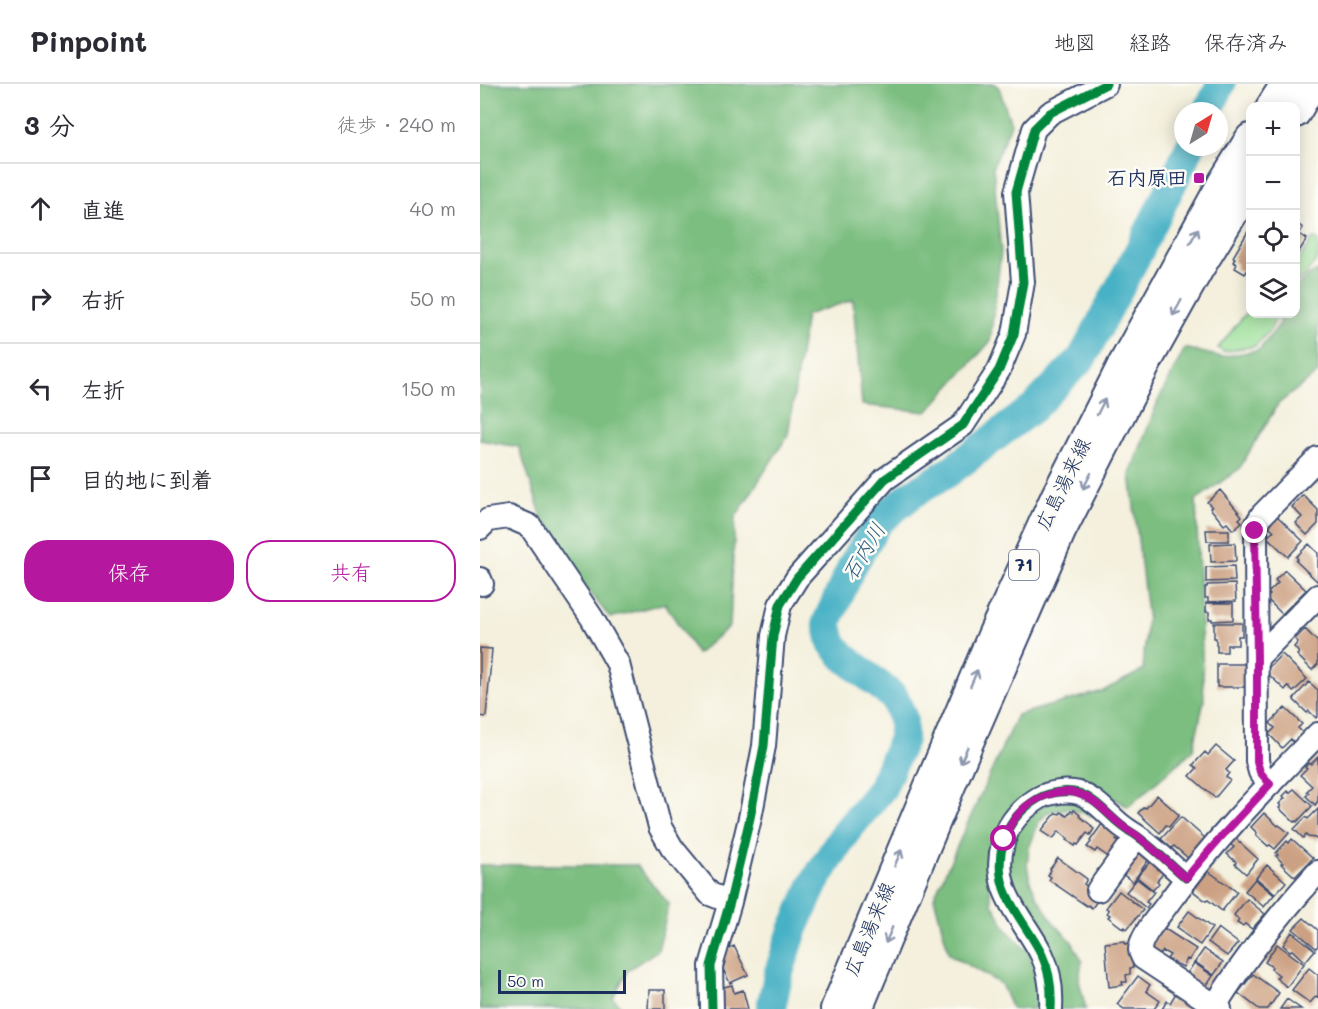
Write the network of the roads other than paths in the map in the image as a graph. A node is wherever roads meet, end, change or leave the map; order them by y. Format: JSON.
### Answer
{"nodes":[{"id":1,"x":1106,"y":84,"type":"edge"},
{"id":2,"x":1285,"y":84,"type":"edge"},
{"id":3,"x":1313,"y":84,"type":"edge"},
{"id":4,"x":1273,"y":102,"type":"edge"},
{"id":5,"x":1300,"y":105,"type":"edge"},
{"id":6,"x":1246,"y":146,"type":"edge"},
{"id":7,"x":1246,"y":194,"type":"edge"},
{"id":8,"x":1318,"y":458,"type":"edge"},
{"id":9,"x":480,"y":528,"type":"edge"},
{"id":10,"x":1318,"y":596,"type":"edge"},
{"id":11,"x":1257,"y":658,"type":"junction"},
{"id":12,"x":1318,"y":734,"type":"edge"},
{"id":13,"x":1270,"y":784,"type":"junction"},
{"id":14,"x":1137,"y":836,"type":"junction"},
{"id":15,"x":1318,"y":872,"type":"edge"},
{"id":16,"x":1186,"y":878,"type":"junction"},
{"id":17,"x":1098,"y":890,"type":"dead end"},
{"id":18,"x":730,"y":902,"type":"junction"},
{"id":19,"x":1216,"y":1008,"type":"edge"},
{"id":20,"x":712,"y":1009,"type":"edge"},
{"id":21,"x":835,"y":1009,"type":"edge"},
{"id":22,"x":858,"y":1009,"type":"edge"},
{"id":23,"x":1051,"y":1009,"type":"edge"}],
"edges":[{"from":1,"to":18,"type":"street"},
{"from":2,"to":4,"type":"main road"},
{"from":3,"to":5,"type":"main road"},
{"from":21,"to":6,"type":"main road","name":"広島湯来線","number":"71","one_way":true},
{"from":7,"to":22,"type":"main road","name":"広島湯来線","number":"71","one_way":true},
{"from":8,"to":11,"type":"street"},
{"from":9,"to":18,"type":"street"},
{"from":10,"to":11,"type":"street"},
{"from":11,"to":13,"type":"street"},
{"from":12,"to":13,"type":"street"},
{"from":13,"to":16,"type":"street"},
{"from":14,"to":16,"type":"street"},
{"from":14,"to":17,"type":"street"},
{"from":14,"to":23,"type":"street"},
{"from":15,"to":19,"type":"street"},
{"from":16,"to":19,"type":"street"},
{"from":18,"to":20,"type":"street"}]}
